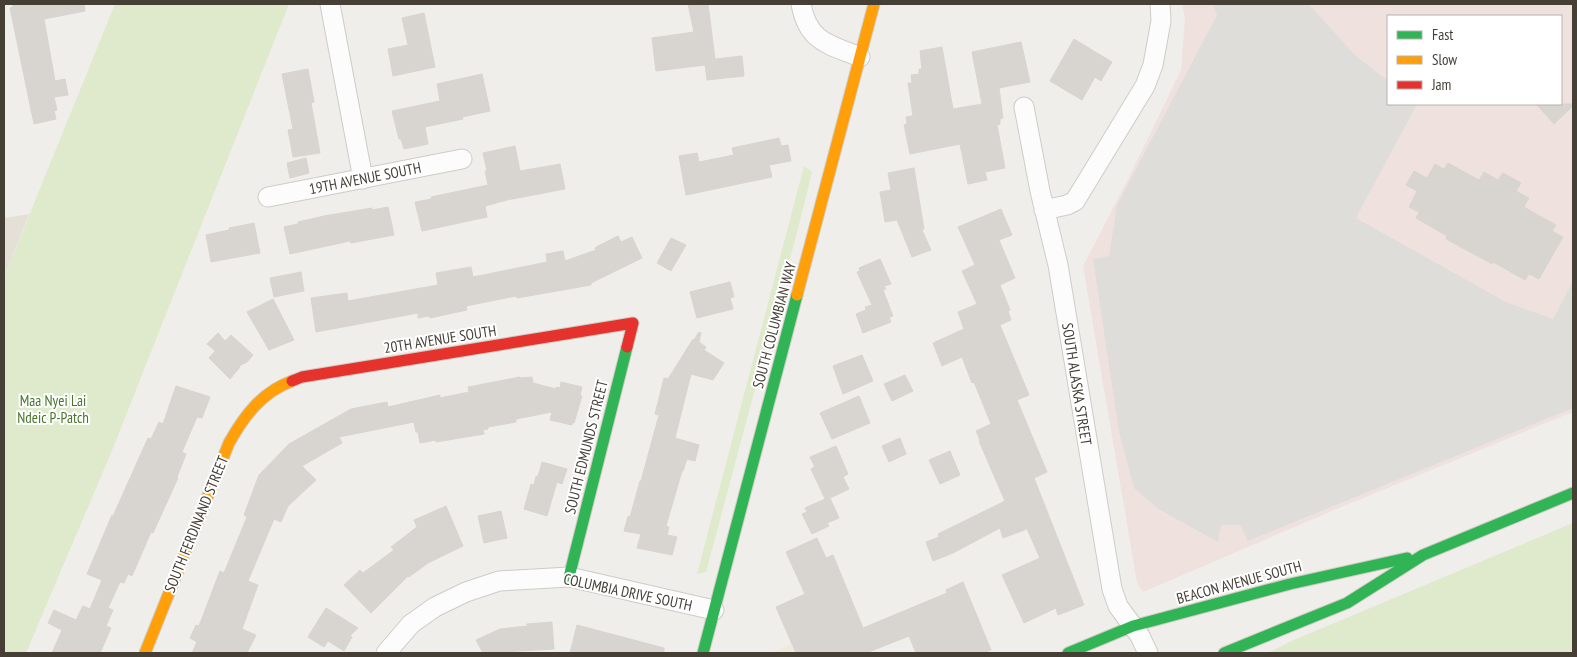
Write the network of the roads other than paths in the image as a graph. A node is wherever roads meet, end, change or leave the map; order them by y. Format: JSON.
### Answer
{"nodes":[{"id":1,"x":330,"y":4,"type":"edge"},
{"id":2,"x":801,"y":4,"type":"edge"},
{"id":3,"x":874,"y":4,"type":"edge"},
{"id":4,"x":1160,"y":4,"type":"edge"},
{"id":5,"x":860,"y":57,"type":"junction"},
{"id":6,"x":1024,"y":107,"type":"dead end"},
{"id":7,"x":462,"y":159,"type":"dead end"},
{"id":8,"x":363,"y":179,"type":"junction"},
{"id":9,"x":268,"y":197,"type":"dead end"},
{"id":10,"x":1044,"y":210,"type":"junction"},
{"id":11,"x":633,"y":324,"type":"joint"},
{"id":12,"x":259,"y":402,"type":"joint"},
{"id":13,"x":1573,"y":493,"type":"edge"},
{"id":14,"x":1423,"y":555,"type":"junction"},
{"id":15,"x":569,"y":577,"type":"junction"},
{"id":16,"x":714,"y":610,"type":"junction"},
{"id":17,"x":1133,"y":626,"type":"junction"},
{"id":18,"x":144,"y":653,"type":"edge"},
{"id":19,"x":386,"y":653,"type":"edge"},
{"id":20,"x":703,"y":653,"type":"edge"},
{"id":21,"x":1068,"y":653,"type":"edge"},
{"id":22,"x":1148,"y":653,"type":"edge"},
{"id":23,"x":1224,"y":653,"type":"edge"}],
"edges":[{"from":1,"to":8,"type":"street"},
{"from":2,"to":5,"type":"street"},
{"from":3,"to":5,"type":"main road","name":"SOUTH COLUMBIAN WAY"},
{"from":4,"to":10,"type":"street"},
{"from":5,"to":16,"type":"main road","name":"SOUTH COLUMBIAN WAY"},
{"from":6,"to":10,"type":"street","name":"SOUTH ALASKA STREET"},
{"from":7,"to":8,"type":"street","name":"19TH AVENUE SOUTH"},
{"from":8,"to":9,"type":"street","name":"19TH AVENUE SOUTH"},
{"from":10,"to":17,"type":"street","name":"SOUTH ALASKA STREET"},
{"from":11,"to":12,"type":"main road","name":"20TH AVENUE SOUTH"},
{"from":11,"to":15,"type":"main road","name":"SOUTH EDMUNDS STREET"},
{"from":12,"to":18,"type":"main road","name":"SOUTH FERDINAND STREET"},
{"from":13,"to":14,"type":"main road","name":"BEACON AVENUE SOUTH"},
{"from":14,"to":17,"type":"main road","name":"BEACON AVENUE SOUTH"},
{"from":14,"to":23,"type":"main road","name":"BEACON AVENUE SOUTH"},
{"from":15,"to":16,"type":"street","name":"COLUMBIA DRIVE SOUTH"},
{"from":15,"to":19,"type":"street","name":"COLUMBIA DRIVE SOUTH"},
{"from":16,"to":20,"type":"main road","name":"SOUTH COLUMBIAN WAY"},
{"from":17,"to":21,"type":"main road","name":"BEACON AVENUE SOUTH"},
{"from":17,"to":22,"type":"street","name":"SOUTH ALASKA STREET"}]}
